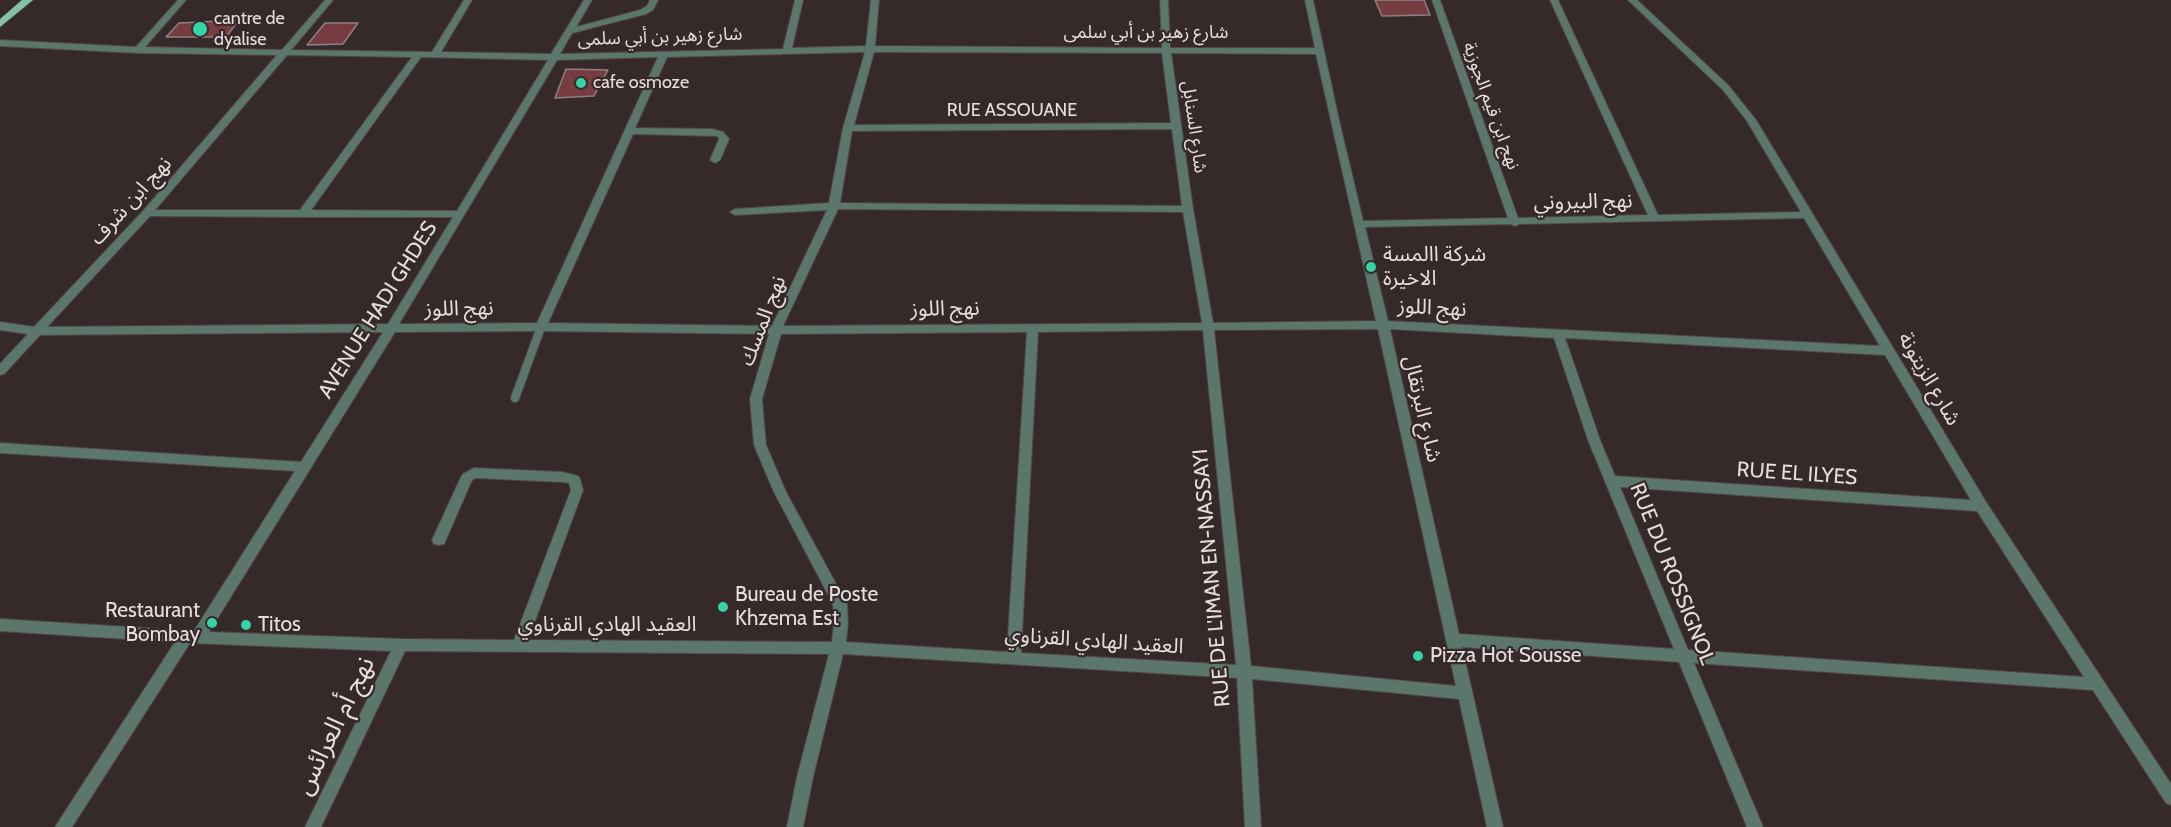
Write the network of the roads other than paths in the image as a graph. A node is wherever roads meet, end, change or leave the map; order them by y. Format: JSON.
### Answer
{"nodes":[{"id":1,"x":28,"y":0,"type":"edge"},
{"id":2,"x":182,"y":0,"type":"edge"},
{"id":3,"x":329,"y":0,"type":"edge"},
{"id":4,"x":468,"y":0,"type":"edge"},
{"id":5,"x":588,"y":0,"type":"edge"},
{"id":6,"x":654,"y":0,"type":"edge"},
{"id":7,"x":799,"y":0,"type":"edge"},
{"id":8,"x":876,"y":0,"type":"edge"},
{"id":9,"x":1164,"y":0,"type":"edge"},
{"id":10,"x":1309,"y":0,"type":"edge"},
{"id":11,"x":1436,"y":0,"type":"edge"},
{"id":12,"x":1554,"y":0,"type":"edge"},
{"id":13,"x":1632,"y":0,"type":"edge"},
{"id":14,"x":0,"y":24,"type":"edge"},
{"id":15,"x":568,"y":32,"type":"junction"},
{"id":16,"x":0,"y":43,"type":"edge"},
{"id":17,"x":870,"y":49,"type":"junction"},
{"id":18,"x":138,"y":50,"type":"junction"},
{"id":19,"x":787,"y":50,"type":"junction"},
{"id":20,"x":1166,"y":50,"type":"junction"},
{"id":21,"x":1321,"y":51,"type":"junction"},
{"id":22,"x":285,"y":53,"type":"junction"},
{"id":23,"x":664,"y":54,"type":"junction"},
{"id":24,"x":418,"y":55,"type":"junction"},
{"id":25,"x":435,"y":55,"type":"junction"},
{"id":26,"x":553,"y":57,"type":"junction"},
{"id":27,"x":1177,"y":126,"type":"junction"},
{"id":28,"x":848,"y":128,"type":"junction"},
{"id":29,"x":629,"y":131,"type":"junction"},
{"id":30,"x":715,"y":160,"type":"dead end"},
{"id":31,"x":834,"y":206,"type":"junction"},
{"id":32,"x":1188,"y":209,"type":"junction"},
{"id":33,"x":735,"y":212,"type":"dead end"},
{"id":34,"x":147,"y":213,"type":"junction"},
{"id":35,"x":303,"y":214,"type":"junction"},
{"id":36,"x":460,"y":214,"type":"junction"},
{"id":37,"x":1808,"y":216,"type":"junction"},
{"id":38,"x":1655,"y":219,"type":"junction"},
{"id":39,"x":1515,"y":223,"type":"junction"},
{"id":40,"x":1359,"y":224,"type":"junction"},
{"id":41,"x":1208,"y":325,"type":"junction"},
{"id":42,"x":1383,"y":325,"type":"junction"},
{"id":43,"x":0,"y":326,"type":"edge"},
{"id":44,"x":541,"y":327,"type":"junction"},
{"id":45,"x":1033,"y":327,"type":"junction"},
{"id":46,"x":391,"y":329,"type":"junction"},
{"id":47,"x":776,"y":330,"type":"junction"},
{"id":48,"x":35,"y":331,"type":"junction"},
{"id":49,"x":1558,"y":334,"type":"junction"},
{"id":50,"x":1890,"y":351,"type":"junction"},
{"id":51,"x":0,"y":371,"type":"edge"},
{"id":52,"x":515,"y":398,"type":"dead end"},
{"id":53,"x":0,"y":448,"type":"edge"},
{"id":54,"x":303,"y":467,"type":"junction"},
{"id":55,"x":1611,"y":482,"type":"junction"},
{"id":56,"x":1981,"y":506,"type":"junction"},
{"id":57,"x":440,"y":540,"type":"dead end"},
{"id":58,"x":0,"y":625,"type":"edge"},
{"id":59,"x":192,"y":637,"type":"junction"},
{"id":60,"x":1453,"y":640,"type":"junction"},
{"id":61,"x":401,"y":645,"type":"junction"},
{"id":62,"x":519,"y":646,"type":"junction"},
{"id":63,"x":838,"y":648,"type":"junction"},
{"id":64,"x":1682,"y":654,"type":"junction"},
{"id":65,"x":1014,"y":657,"type":"junction"},
{"id":66,"x":1244,"y":672,"type":"junction"},
{"id":67,"x":2096,"y":684,"type":"junction"},
{"id":68,"x":1464,"y":693,"type":"junction"},
{"id":69,"x":2171,"y":798,"type":"edge"},
{"id":70,"x":63,"y":827,"type":"edge"},
{"id":71,"x":313,"y":827,"type":"edge"},
{"id":72,"x":795,"y":827,"type":"edge"},
{"id":73,"x":1253,"y":827,"type":"edge"},
{"id":74,"x":1494,"y":827,"type":"edge"},
{"id":75,"x":1755,"y":827,"type":"edge"}],
"edges":[{"from":1,"to":14,"type":"main road"},
{"from":2,"to":18,"type":"street"},
{"from":3,"to":22,"type":"street","name":"نهج ابن شرف"},
{"from":4,"to":25,"type":"street"},
{"from":5,"to":15,"type":"street","name":"AVENUE HADI GHDES"},
{"from":6,"to":15,"type":"street"},
{"from":7,"to":19,"type":"street"},
{"from":8,"to":17,"type":"street","name":"نهج المسك"},
{"from":9,"to":20,"type":"street","name":"شارع السنابل"},
{"from":10,"to":21,"type":"street","name":"شارع البرتقال"},
{"from":11,"to":39,"type":"street","name":"نهج ابن قيم الجوزية"},
{"from":12,"to":38,"type":"street"},
{"from":13,"to":37,"type":"street","name":"شارع الزيتونة"},
{"from":15,"to":26,"type":"street","name":"AVENUE HADI GHDES"},
{"from":16,"to":18,"type":"street","name":"شارع زهير بن أبي سلمى"},
{"from":17,"to":19,"type":"street","name":"شارع زهير بن أبي سلمى"},
{"from":17,"to":20,"type":"street","name":"شارع زهير بن أبي سلمى"},
{"from":17,"to":28,"type":"street","name":"نهج المسك"},
{"from":18,"to":22,"type":"street","name":"شارع زهير بن أبي سلمى"},
{"from":19,"to":23,"type":"street","name":"شارع زهير بن أبي سلمى"},
{"from":20,"to":21,"type":"street","name":"شارع زهير بن أبي سلمى"},
{"from":20,"to":27,"type":"street","name":"شارع السنابل"},
{"from":21,"to":40,"type":"street","name":"شارع البرتقال"},
{"from":22,"to":24,"type":"street","name":"شارع زهير بن أبي سلمى"},
{"from":22,"to":34,"type":"street","name":"نهج ابن شرف"},
{"from":23,"to":26,"type":"street","name":"شارع زهير بن أبي سلمى"},
{"from":23,"to":29,"type":"street"},
{"from":24,"to":25,"type":"street","name":"شارع زهير بن أبي سلمى"},
{"from":24,"to":35,"type":"street"},
{"from":25,"to":26,"type":"street","name":"شارع زهير بن أبي سلمى"},
{"from":26,"to":36,"type":"street","name":"AVENUE HADI GHDES"},
{"from":27,"to":28,"type":"street","name":"RUE ASSOUANE"},
{"from":27,"to":32,"type":"street","name":"شارع السنابل"},
{"from":28,"to":31,"type":"street","name":"نهج المسك"},
{"from":29,"to":30,"type":"street"},
{"from":29,"to":44,"type":"street"},
{"from":31,"to":32,"type":"street"},
{"from":31,"to":33,"type":"street"},
{"from":31,"to":47,"type":"street","name":"نهج المسك"},
{"from":32,"to":41,"type":"street","name":"شارع السنابل"},
{"from":34,"to":35,"type":"street"},
{"from":34,"to":48,"type":"street","name":"نهج ابن شرف"},
{"from":35,"to":36,"type":"street"},
{"from":36,"to":46,"type":"street","name":"AVENUE HADI GHDES"},
{"from":37,"to":38,"type":"street","name":"نهج البيروني"},
{"from":37,"to":50,"type":"street","name":"شارع الزيتونة"},
{"from":38,"to":39,"type":"street","name":"نهج البيروني"},
{"from":39,"to":40,"type":"street","name":"نهج البيروني"},
{"from":40,"to":42,"type":"street","name":"شارع البرتقال"},
{"from":41,"to":42,"type":"street","name":"نهج اللوز"},
{"from":41,"to":45,"type":"street","name":"نهج اللوز"},
{"from":41,"to":66,"type":"street","name":"RUE DE L'IMAN EN-NASSAYI"},
{"from":42,"to":49,"type":"street","name":"نهج اللوز"},
{"from":42,"to":60,"type":"street","name":"شارع البرتقال"},
{"from":43,"to":48,"type":"street","name":"نهج اللوز"},
{"from":44,"to":46,"type":"street","name":"نهج اللوز"},
{"from":44,"to":47,"type":"street","name":"نهج اللوز"},
{"from":44,"to":52,"type":"lane"},
{"from":45,"to":47,"type":"street","name":"نهج اللوز"},
{"from":45,"to":65,"type":"street"},
{"from":46,"to":48,"type":"street","name":"نهج اللوز"},
{"from":46,"to":54,"type":"street","name":"AVENUE HADI GHDES"},
{"from":47,"to":63,"type":"street","name":"نهج المسك"},
{"from":48,"to":51,"type":"street","name":"نهج ابن شرف"},
{"from":49,"to":50,"type":"street","name":"نهج اللوز"},
{"from":49,"to":55,"type":"street","name":"RUE DU ROSSIGNOL"},
{"from":50,"to":56,"type":"street","name":"شارع الزيتونة"},
{"from":53,"to":54,"type":"street"},
{"from":54,"to":59,"type":"street","name":"AVENUE HADI GHDES"},
{"from":55,"to":56,"type":"street","name":"RUE EL ILYES"},
{"from":55,"to":64,"type":"street","name":"RUE DU ROSSIGNOL"},
{"from":56,"to":67,"type":"street","name":"شارع الزيتونة"},
{"from":57,"to":62,"type":"street"},
{"from":58,"to":59,"type":"street","name":"العقيد الهادي القرناوي"},
{"from":59,"to":61,"type":"street","name":"العقيد الهادي القرناوي"},
{"from":59,"to":70,"type":"street","name":"AVENUE HADI GHDES"},
{"from":60,"to":64,"type":"street"},
{"from":60,"to":68,"type":"street","name":"شارع البرتقال"},
{"from":61,"to":62,"type":"street","name":"العقيد الهادي القرناوي"},
{"from":61,"to":71,"type":"street","name":"نهج أم العرائس"},
{"from":62,"to":63,"type":"street","name":"العقيد الهادي القرناوي"},
{"from":63,"to":65,"type":"street","name":"العقيد الهادي القرناوي"},
{"from":63,"to":72,"type":"street","name":"نهج المسك"},
{"from":64,"to":67,"type":"street"},
{"from":64,"to":75,"type":"street","name":"RUE DU ROSSIGNOL"},
{"from":65,"to":66,"type":"street","name":"العقيد الهادي القرناوي"},
{"from":66,"to":68,"type":"street","name":"العقيد الهادي القرناوي"},
{"from":66,"to":73,"type":"street","name":"RUE DE L'IMAN EN-NASSAYI"},
{"from":67,"to":69,"type":"street","name":"شارع الزيتونة"},
{"from":68,"to":74,"type":"street","name":"شارع البرتقال"}]}
